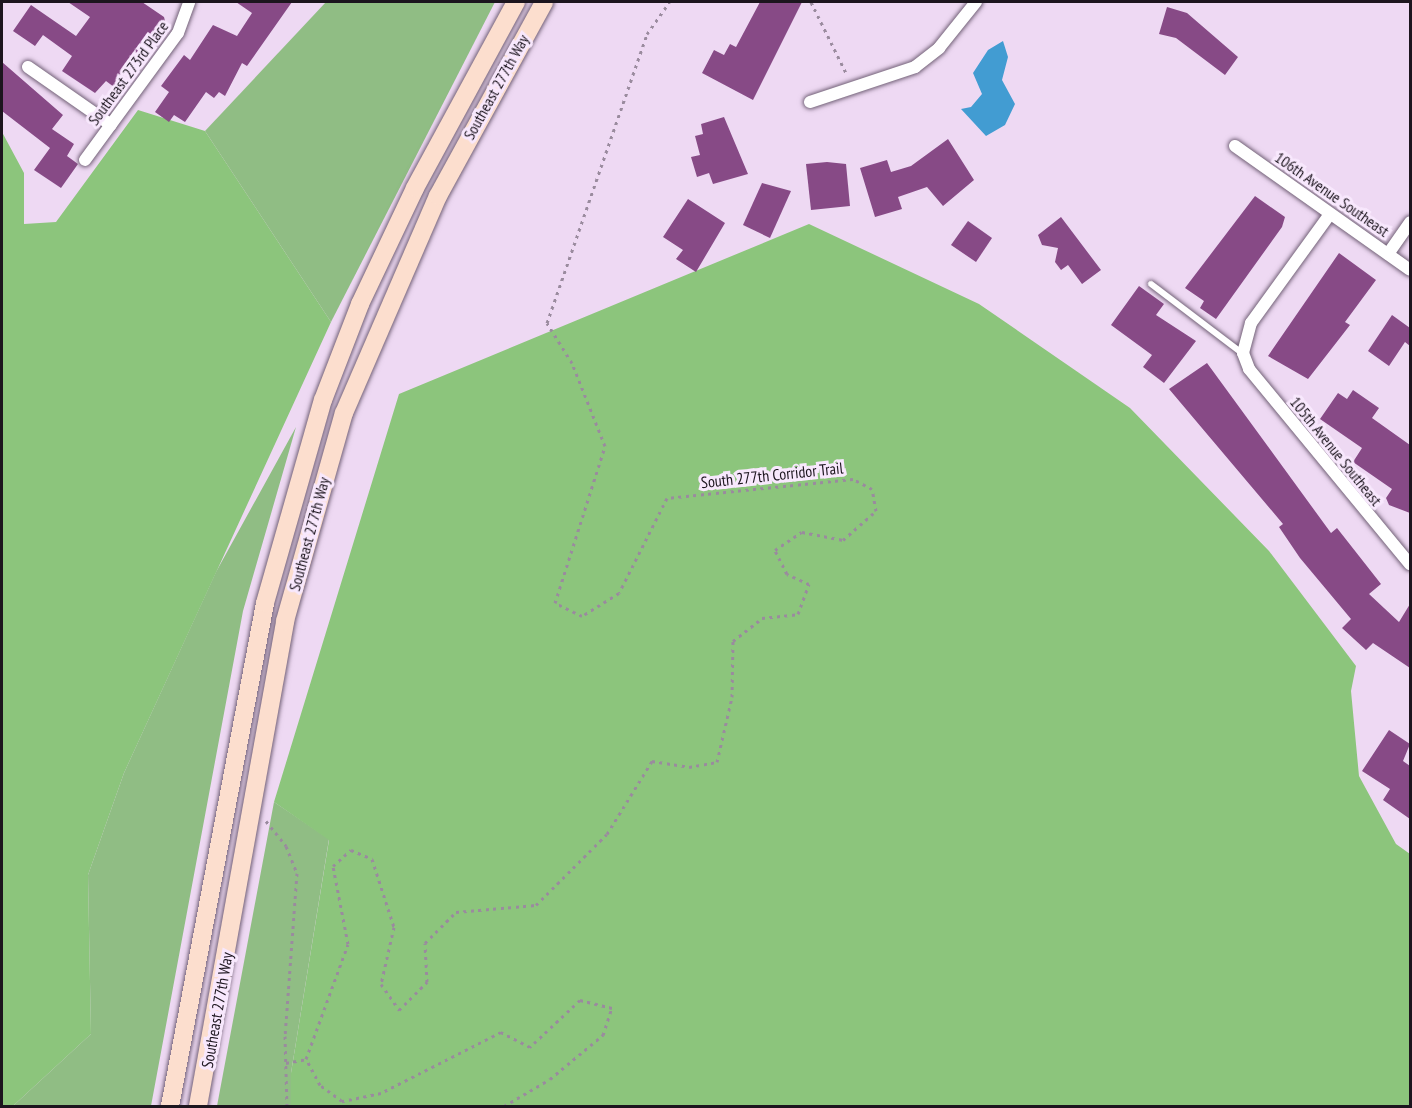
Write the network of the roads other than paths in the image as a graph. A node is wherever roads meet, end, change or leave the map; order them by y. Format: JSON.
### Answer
{"nodes":[{"id":1,"x":189,"y":2,"type":"edge"},
{"id":2,"x":516,"y":2,"type":"edge"},
{"id":3,"x":544,"y":2,"type":"edge"},
{"id":4,"x":976,"y":2,"type":"edge"},
{"id":5,"x":28,"y":67,"type":"dead end"},
{"id":6,"x":810,"y":102,"type":"dead end"},
{"id":7,"x":111,"y":126,"type":"junction"},
{"id":8,"x":1235,"y":146,"type":"dead end"},
{"id":9,"x":85,"y":160,"type":"dead end"},
{"id":10,"x":1330,"y":214,"type":"junction"},
{"id":11,"x":1410,"y":222,"type":"edge"},
{"id":12,"x":1388,"y":254,"type":"junction"},
{"id":13,"x":1410,"y":270,"type":"edge"},
{"id":14,"x":1151,"y":284,"type":"dead end"},
{"id":15,"x":1243,"y":353,"type":"junction"},
{"id":16,"x":1410,"y":564,"type":"edge"},
{"id":17,"x":170,"y":1107,"type":"edge"},
{"id":18,"x":198,"y":1107,"type":"edge"}],
"edges":[{"from":1,"to":7,"type":"street","name":"Southeast 273rd Place"},
{"from":2,"to":17,"type":"main road","name":"Southeast 277th Way"},
{"from":3,"to":18,"type":"main road","name":"Southeast 277th Way"},
{"from":4,"to":6,"type":"street"},
{"from":5,"to":7,"type":"street"},
{"from":7,"to":9,"type":"street","name":"Southeast 273rd Place"},
{"from":8,"to":10,"type":"street","name":"106th Avenue Southeast"},
{"from":10,"to":12,"type":"street","name":"106th Avenue Southeast"},
{"from":10,"to":15,"type":"street"},
{"from":11,"to":12,"type":"street"},
{"from":12,"to":13,"type":"street","name":"106th Avenue Southeast"},
{"from":14,"to":15,"type":"lane"},
{"from":15,"to":16,"type":"street","name":"105th Avenue Southeast"}]}
